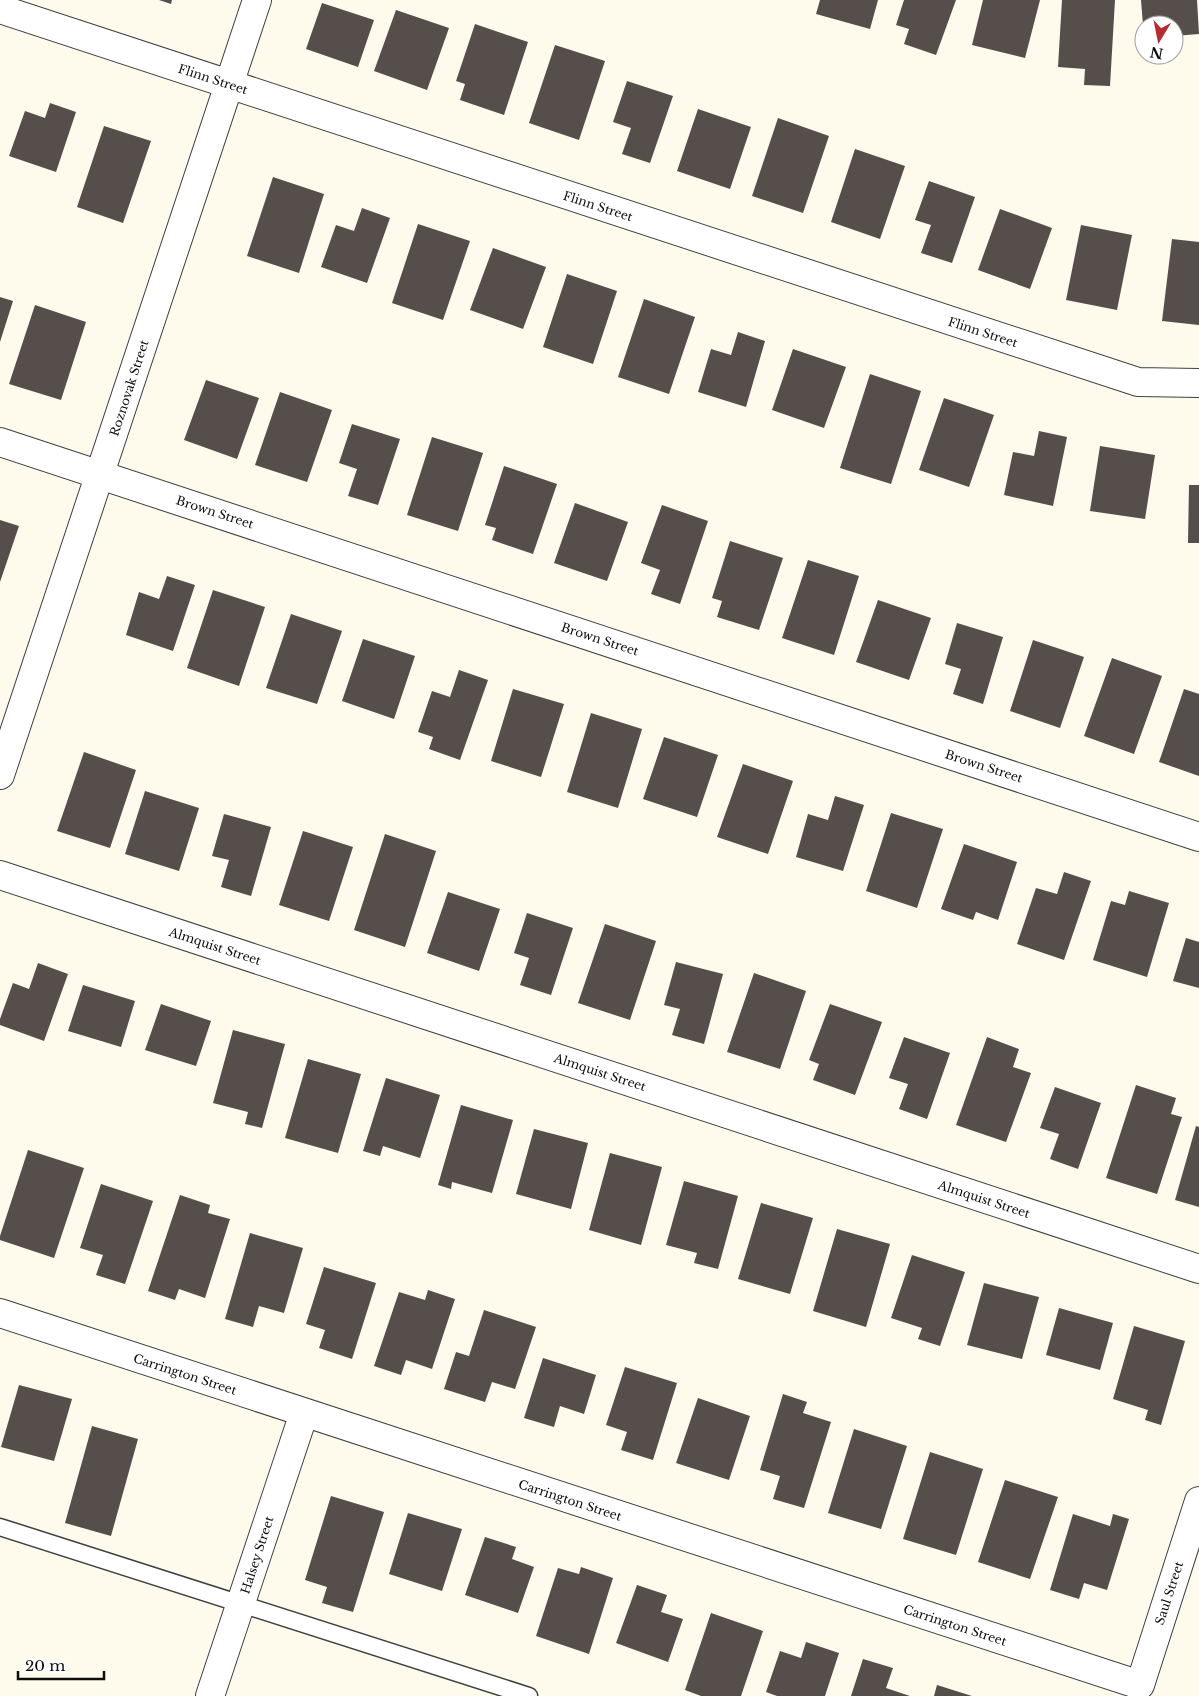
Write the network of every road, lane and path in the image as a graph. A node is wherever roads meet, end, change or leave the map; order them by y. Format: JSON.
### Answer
{"nodes":[{"id":1,"x":257,"y":0,"type":"edge"},
{"id":2,"x":0,"y":9,"type":"edge"},
{"id":3,"x":229,"y":85,"type":"junction"},
{"id":4,"x":1199,"y":383,"type":"edge"},
{"id":5,"x":0,"y":442,"type":"edge"},
{"id":6,"x":100,"y":474,"type":"junction"},
{"id":7,"x":0,"y":775,"type":"edge"},
{"id":8,"x":1199,"y":837,"type":"edge"},
{"id":9,"x":0,"y":875,"type":"edge"},
{"id":10,"x":1199,"y":1269,"type":"edge"},
{"id":11,"x":0,"y":1313,"type":"edge"},
{"id":12,"x":304,"y":1413,"type":"junction"},
{"id":13,"x":1199,"y":1501,"type":"edge"},
{"id":14,"x":0,"y":1527,"type":"edge"},
{"id":15,"x":241,"y":1604,"type":"junction"},
{"id":16,"x":1140,"y":1685,"type":"joint"},
{"id":17,"x":210,"y":1696,"type":"edge"},
{"id":18,"x":528,"y":1696,"type":"edge"}],
"edges":[{"from":1,"to":3,"type":"street","name":"Roznovak Street"},
{"from":2,"to":3,"type":"street","name":"Flinn Street"},
{"from":3,"to":4,"type":"street","name":"Flinn Street"},
{"from":3,"to":6,"type":"street","name":"Roznovak Street"},
{"from":5,"to":6,"type":"street","name":"Brown Street"},
{"from":6,"to":7,"type":"street","name":"Roznovak Street"},
{"from":6,"to":8,"type":"street","name":"Brown Street"},
{"from":9,"to":10,"type":"street","name":"Almquist Street"},
{"from":11,"to":12,"type":"street","name":"Carrington Street"},
{"from":12,"to":15,"type":"street","name":"Halsey Street"},
{"from":12,"to":16,"type":"street","name":"Carrington Street"},
{"from":13,"to":16,"type":"street","name":"Saul Street"},
{"from":14,"to":15,"type":"lane"},
{"from":15,"to":17,"type":"street","name":"Halsey Street"},
{"from":15,"to":18,"type":"lane"}]}
